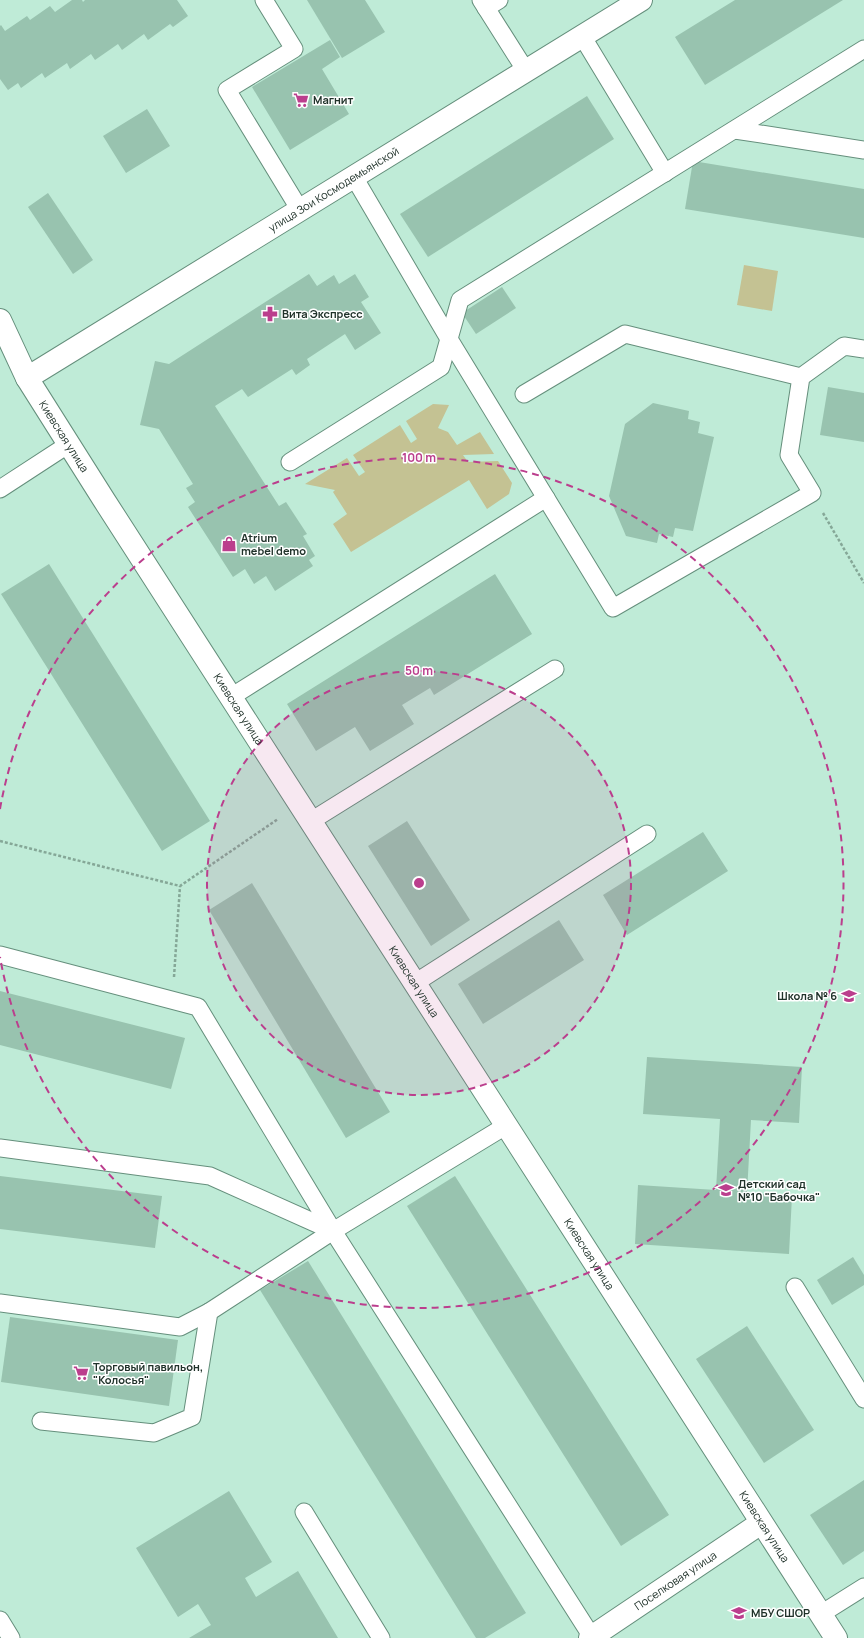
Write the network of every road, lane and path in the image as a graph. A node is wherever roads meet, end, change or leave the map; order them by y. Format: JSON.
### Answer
{"nodes":[{"id":1,"x":264,"y":0,"type":"edge"},
{"id":2,"x":641,"y":0,"type":"edge"},
{"id":3,"x":489,"y":3,"type":"edge"},
{"id":4,"x":582,"y":36,"type":"junction"},
{"id":5,"x":864,"y":49,"type":"edge"},
{"id":6,"x":526,"y":71,"type":"junction"},
{"id":7,"x":735,"y":130,"type":"junction"},
{"id":8,"x":864,"y":150,"type":"edge"},
{"id":9,"x":665,"y":172,"type":"junction"},
{"id":10,"x":354,"y":177,"type":"junction"},
{"id":11,"x":300,"y":210,"type":"junction"},
{"id":12,"x":2,"y":329,"type":"edge"},
{"id":13,"x":449,"y":339,"type":"junction"},
{"id":14,"x":864,"y":349,"type":"edge"},
{"id":15,"x":801,"y":377,"type":"junction"},
{"id":16,"x":27,"y":378,"type":"junction"},
{"id":17,"x":524,"y":394,"type":"dead end"},
{"id":18,"x":69,"y":444,"type":"junction"},
{"id":19,"x":290,"y":462,"type":"dead end"},
{"id":20,"x":0,"y":489,"type":"edge"},
{"id":21,"x":812,"y":494,"type":"junction"},
{"id":22,"x":546,"y":498,"type":"junction"},
{"id":23,"x":864,"y":583,"type":"edge"},
{"id":24,"x":554,"y":669,"type":"dead end"},
{"id":25,"x":231,"y":697,"type":"junction"},
{"id":26,"x":305,"y":813,"type":"junction"},
{"id":27,"x":648,"y":834,"type":"dead end"},
{"id":28,"x":0,"y":841,"type":"edge"},
{"id":29,"x":180,"y":886,"type":"junction"},
{"id":30,"x":0,"y":955,"type":"edge"},
{"id":31,"x":416,"y":984,"type":"junction"},
{"id":32,"x":172,"y":1000,"type":"junction"},
{"id":33,"x":506,"y":1125,"type":"junction"},
{"id":34,"x":0,"y":1148,"type":"edge"},
{"id":35,"x":333,"y":1231,"type":"junction"},
{"id":36,"x":795,"y":1287,"type":"dead end"},
{"id":37,"x":0,"y":1303,"type":"edge"},
{"id":38,"x":209,"y":1312,"type":"junction"},
{"id":39,"x":864,"y":1399,"type":"edge"},
{"id":40,"x":41,"y":1421,"type":"dead end"},
{"id":41,"x":304,"y":1512,"type":"dead end"},
{"id":42,"x":761,"y":1523,"type":"junction"},
{"id":43,"x":864,"y":1587,"type":"edge"},
{"id":44,"x":821,"y":1614,"type":"junction"},
{"id":45,"x":0,"y":1620,"type":"edge"},
{"id":46,"x":591,"y":1637,"type":"edge"},
{"id":47,"x":11,"y":1638,"type":"edge"},
{"id":48,"x":381,"y":1638,"type":"edge"},
{"id":49,"x":836,"y":1638,"type":"edge"}],
"edges":[{"from":1,"to":11,"type":"lane"},
{"from":2,"to":4,"type":"main road","name":"улица Зои Космодемьянской"},
{"from":3,"to":6,"type":"lane"},
{"from":4,"to":6,"type":"main road","name":"улица Зои Космодемьянской"},
{"from":4,"to":9,"type":"lane"},
{"from":5,"to":7,"type":"lane"},
{"from":6,"to":10,"type":"main road","name":"улица Зои Космодемьянской"},
{"from":7,"to":8,"type":"lane"},
{"from":7,"to":9,"type":"lane"},
{"from":9,"to":13,"type":"lane"},
{"from":10,"to":11,"type":"main road","name":"улица Зои Космодемьянской"},
{"from":10,"to":13,"type":"lane"},
{"from":11,"to":16,"type":"main road","name":"улица Зои Космодемьянской"},
{"from":12,"to":16,"type":"main road","name":"Киевская улица"},
{"from":13,"to":19,"type":"lane"},
{"from":13,"to":22,"type":"lane"},
{"from":14,"to":15,"type":"lane"},
{"from":15,"to":17,"type":"lane"},
{"from":15,"to":21,"type":"lane"},
{"from":16,"to":18,"type":"main road","name":"Киевская улица"},
{"from":18,"to":20,"type":"lane"},
{"from":18,"to":25,"type":"main road","name":"Киевская улица"},
{"from":21,"to":22,"type":"lane"},
{"from":21,"to":23,"type":"path"},
{"from":22,"to":25,"type":"lane"},
{"from":24,"to":26,"type":"lane"},
{"from":25,"to":26,"type":"main road","name":"Киевская улица"},
{"from":26,"to":29,"type":"path"},
{"from":26,"to":31,"type":"main road","name":"Киевская улица"},
{"from":27,"to":31,"type":"lane"},
{"from":28,"to":29,"type":"path"},
{"from":29,"to":32,"type":"path"},
{"from":30,"to":32,"type":"lane"},
{"from":31,"to":33,"type":"main road","name":"Киевская улица"},
{"from":32,"to":35,"type":"lane"},
{"from":33,"to":35,"type":"lane"},
{"from":33,"to":42,"type":"main road","name":"Киевская улица"},
{"from":34,"to":35,"type":"lane"},
{"from":35,"to":38,"type":"lane"},
{"from":35,"to":46,"type":"lane"},
{"from":36,"to":39,"type":"lane"},
{"from":37,"to":38,"type":"lane"},
{"from":38,"to":40,"type":"lane"},
{"from":41,"to":48,"type":"lane"},
{"from":42,"to":44,"type":"main road","name":"Киевская улица"},
{"from":42,"to":46,"type":"main road","name":"Поселковая улица"},
{"from":43,"to":44,"type":"lane"},
{"from":44,"to":49,"type":"main road","name":"Киевская улица"},
{"from":45,"to":47,"type":"lane"}]}
